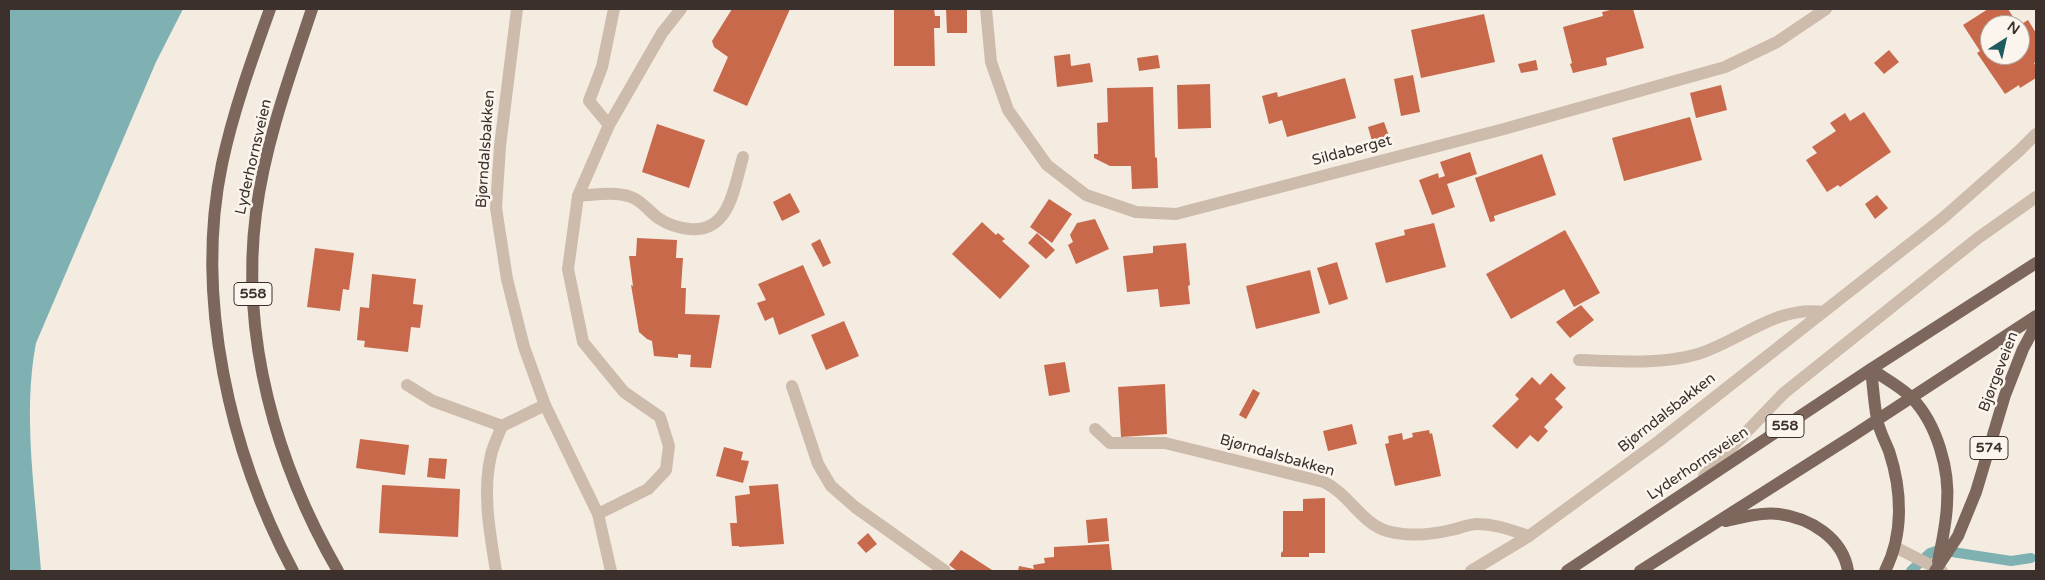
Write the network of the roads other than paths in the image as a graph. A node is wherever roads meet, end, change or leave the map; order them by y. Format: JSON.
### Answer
{"nodes":[{"id":1,"x":270,"y":9,"type":"edge"},
{"id":2,"x":312,"y":9,"type":"edge"},
{"id":3,"x":517,"y":9,"type":"edge"},
{"id":4,"x":614,"y":9,"type":"edge"},
{"id":5,"x":681,"y":9,"type":"edge"},
{"id":6,"x":986,"y":9,"type":"edge"},
{"id":7,"x":1826,"y":9,"type":"edge"},
{"id":8,"x":609,"y":125,"type":"junction"},
{"id":9,"x":2036,"y":134,"type":"edge"},
{"id":10,"x":743,"y":157,"type":"dead end"},
{"id":11,"x":578,"y":196,"type":"junction"},
{"id":12,"x":2036,"y":197,"type":"edge"},
{"id":13,"x":2036,"y":263,"type":"edge"},
{"id":14,"x":1823,"y":312,"type":"junction"},
{"id":15,"x":2036,"y":316,"type":"edge"},
{"id":16,"x":2036,"y":325,"type":"edge"},
{"id":17,"x":1580,"y":360,"type":"dead end"},
{"id":18,"x":1872,"y":369,"type":"junction"},
{"id":19,"x":407,"y":386,"type":"dead end"},
{"id":20,"x":792,"y":386,"type":"dead end"},
{"id":21,"x":1912,"y":397,"type":"junction"},
{"id":22,"x":545,"y":404,"type":"junction"},
{"id":23,"x":1877,"y":420,"type":"junction"},
{"id":24,"x":502,"y":426,"type":"junction"},
{"id":25,"x":1095,"y":429,"type":"dead end"},
{"id":26,"x":1698,"y":483,"type":"junction"},
{"id":27,"x":598,"y":514,"type":"junction"},
{"id":28,"x":1716,"y":523,"type":"junction"},
{"id":29,"x":1529,"y":536,"type":"junction"},
{"id":30,"x":1895,"y":548,"type":"junction"},
{"id":31,"x":1938,"y":570,"type":"edge"},
{"id":32,"x":293,"y":571,"type":"edge"},
{"id":33,"x":338,"y":571,"type":"edge"},
{"id":34,"x":496,"y":571,"type":"edge"},
{"id":35,"x":611,"y":571,"type":"edge"},
{"id":36,"x":945,"y":571,"type":"edge"},
{"id":37,"x":1471,"y":571,"type":"edge"},
{"id":38,"x":1567,"y":571,"type":"edge"},
{"id":39,"x":1640,"y":571,"type":"edge"},
{"id":40,"x":1848,"y":571,"type":"edge"},
{"id":41,"x":1885,"y":571,"type":"edge"}],
"edges":[{"from":1,"to":32,"type":"main road","name":"Lyderhornsveien","number":"558"},
{"from":2,"to":33,"type":"main road","name":"Lyderhornsveien","number":"558"},
{"from":3,"to":22,"type":"street","name":"Bjørndalsbakken"},
{"from":4,"to":8,"type":"street"},
{"from":5,"to":8,"type":"street"},
{"from":6,"to":7,"type":"street","name":"Sildaberget"},
{"from":8,"to":11,"type":"street"},
{"from":9,"to":14,"type":"street","name":"Bjørndalsbakken"},
{"from":10,"to":11,"type":"street"},
{"from":11,"to":27,"type":"street"},
{"from":12,"to":26,"type":"street"},
{"from":13,"to":18,"type":"main road","name":"Lyderhornsveien","number":"558"},
{"from":14,"to":17,"type":"street","name":"Bjørndalsbakken"},
{"from":14,"to":29,"type":"street","name":"Bjørndalsbakken"},
{"from":15,"to":21,"type":"main road"},
{"from":16,"to":31,"type":"main road","name":"Bjørgeveien","number":"574"},
{"from":18,"to":21,"type":"main road"},
{"from":18,"to":23,"type":"main road"},
{"from":18,"to":26,"type":"main road","name":"Lyderhornsveien","number":"558"},
{"from":19,"to":24,"type":"street"},
{"from":20,"to":36,"type":"street"},
{"from":21,"to":23,"type":"main road"},
{"from":21,"to":31,"type":"main road"},
{"from":22,"to":24,"type":"street"},
{"from":22,"to":27,"type":"street","name":"Bjørndalsbakken"},
{"from":23,"to":28,"type":"main road"},
{"from":23,"to":30,"type":"main road"},
{"from":24,"to":34,"type":"street"},
{"from":25,"to":29,"type":"street","name":"Bjørndalsbakken"},
{"from":26,"to":38,"type":"main road","name":"Lyderhornsveien","number":"558"},
{"from":27,"to":35,"type":"street","name":"Bjørndalsbakken"},
{"from":28,"to":39,"type":"main road"},
{"from":28,"to":40,"type":"main road"},
{"from":29,"to":37,"type":"street","name":"Bjørndalsbakken"},
{"from":30,"to":31,"type":"street"},
{"from":30,"to":41,"type":"main road"}]}
